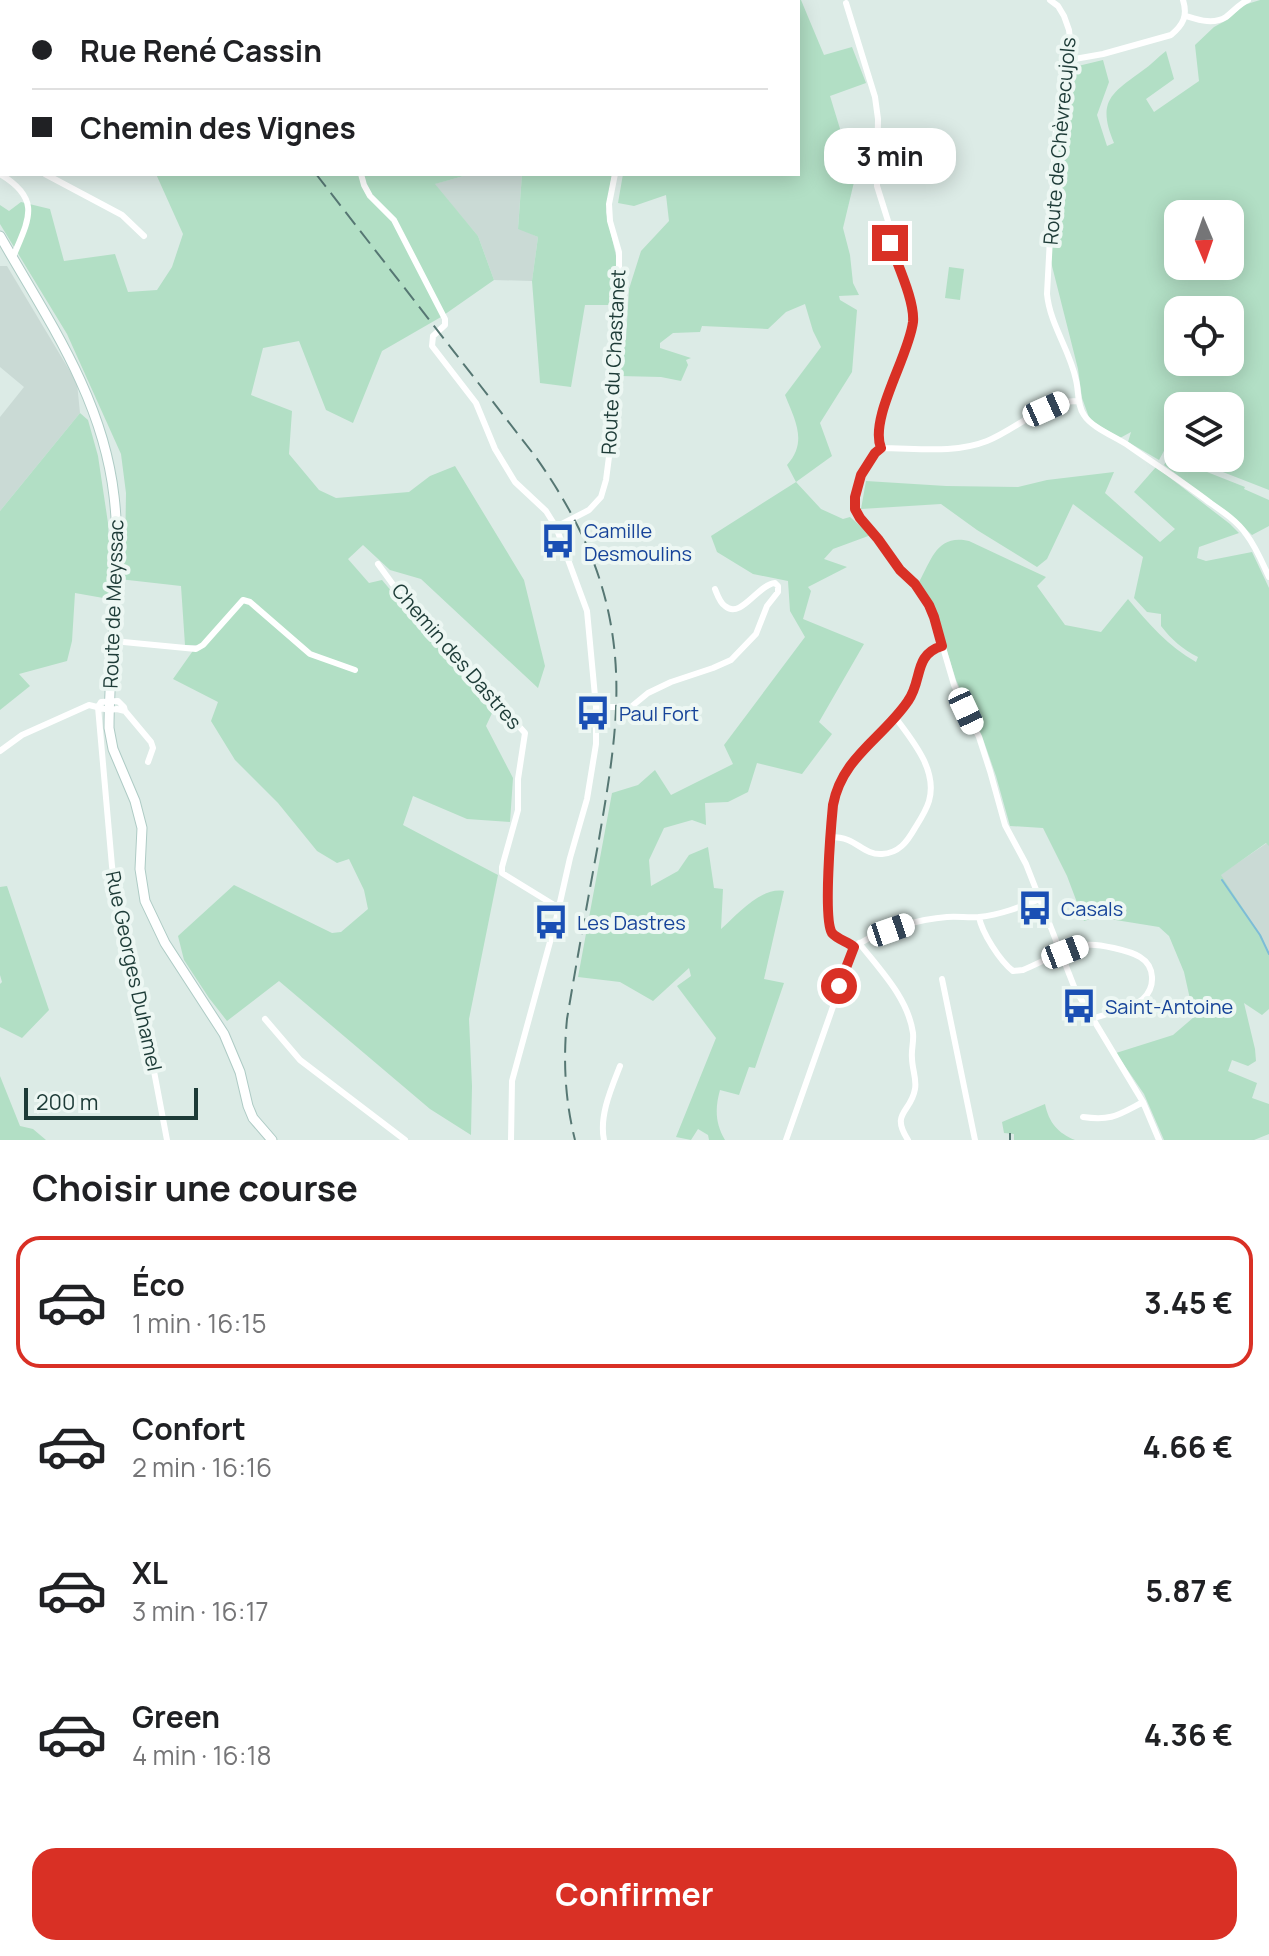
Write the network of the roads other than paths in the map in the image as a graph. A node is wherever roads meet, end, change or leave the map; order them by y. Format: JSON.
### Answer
{"nodes":[{"id":1,"x":1050,"y":0,"type":"edge"},
{"id":2,"x":1183,"y":0,"type":"edge"},
{"id":3,"x":1248,"y":0,"type":"edge"},
{"id":4,"x":846,"y":3,"type":"dead end"},
{"id":5,"x":1186,"y":16,"type":"junction"},
{"id":6,"x":1069,"y":60,"type":"junction"},
{"id":7,"x":3,"y":176,"type":"edge"},
{"id":8,"x":49,"y":176,"type":"edge"},
{"id":9,"x":362,"y":176,"type":"edge"},
{"id":10,"x":615,"y":176,"type":"edge"},
{"id":11,"x":0,"y":236,"type":"edge"},
{"id":12,"x":144,"y":236,"type":"dead end"},
{"id":13,"x":13,"y":257,"type":"junction"},
{"id":14,"x":1078,"y":401,"type":"junction"},
{"id":15,"x":881,"y":448,"type":"junction"},
{"id":16,"x":556,"y":527,"type":"junction"},
{"id":17,"x":378,"y":564,"type":"dead end"},
{"id":18,"x":1269,"y":577,"type":"edge"},
{"id":19,"x":715,"y":589,"type":"dead end"},
{"id":20,"x":113,"y":641,"type":"junction"},
{"id":21,"x":942,"y":646,"type":"junction"},
{"id":22,"x":355,"y":670,"type":"dead end"},
{"id":23,"x":109,"y":706,"type":"junction"},
{"id":24,"x":98,"y":707,"type":"junction"},
{"id":25,"x":596,"y":707,"type":"junction"},
{"id":26,"x":895,"y":717,"type":"junction"},
{"id":27,"x":0,"y":751,"type":"edge"},
{"id":28,"x":148,"y":762,"type":"dead end"},
{"id":29,"x":830,"y":837,"type":"junction"},
{"id":30,"x":1040,"y":899,"type":"junction"},
{"id":31,"x":559,"y":908,"type":"junction"},
{"id":32,"x":979,"y":917,"type":"junction"},
{"id":33,"x":856,"y":945,"type":"junction"},
{"id":34,"x":1061,"y":954,"type":"junction"},
{"id":35,"x":942,"y":979,"type":"dead end"},
{"id":36,"x":265,"y":1019,"type":"dead end"},
{"id":37,"x":1092,"y":1019,"type":"junction"},
{"id":38,"x":620,"y":1066,"type":"dead end"},
{"id":39,"x":1143,"y":1102,"type":"junction"},
{"id":40,"x":1083,"y":1117,"type":"dead end"},
{"id":41,"x":167,"y":1140,"type":"edge"},
{"id":42,"x":272,"y":1140,"type":"edge"},
{"id":43,"x":405,"y":1140,"type":"edge"},
{"id":44,"x":511,"y":1140,"type":"edge"},
{"id":45,"x":604,"y":1140,"type":"edge"},
{"id":46,"x":786,"y":1140,"type":"edge"},
{"id":47,"x":908,"y":1140,"type":"edge"},
{"id":48,"x":975,"y":1140,"type":"edge"},
{"id":49,"x":1159,"y":1140,"type":"edge"}],
"edges":[{"from":1,"to":6,"type":"street","name":"Route de Chèvrecujols"},
{"from":2,"to":5,"type":"street"},
{"from":3,"to":5,"type":"street"},
{"from":4,"to":15,"type":"street"},
{"from":5,"to":6,"type":"street"},
{"from":6,"to":14,"type":"street","name":"Route de Chèvrecujols"},
{"from":7,"to":13,"type":"street"},
{"from":8,"to":12,"type":"street"},
{"from":9,"to":16,"type":"street"},
{"from":10,"to":16,"type":"street","name":"Route du Chastanet"},
{"from":11,"to":13,"type":"main road","name":"Route de Meyssac"},
{"from":13,"to":20,"type":"main road","name":"Route de Meyssac"},
{"from":14,"to":15,"type":"street"},
{"from":14,"to":18,"type":"street","name":"Route de Chèvrecujols"},
{"from":15,"to":21,"type":"street"},
{"from":16,"to":25,"type":"street"},
{"from":17,"to":31,"type":"street","name":"Chemin des Dastres"},
{"from":19,"to":25,"type":"street"},
{"from":20,"to":22,"type":"street"},
{"from":20,"to":23,"type":"main road","name":"Route de Meyssac"},
{"from":21,"to":26,"type":"street"},
{"from":21,"to":30,"type":"street"},
{"from":23,"to":24,"type":"street"},
{"from":23,"to":28,"type":"street"},
{"from":23,"to":42,"type":"main road","name":"Route de Meyssac"},
{"from":24,"to":27,"type":"street"},
{"from":24,"to":41,"type":"street","name":"Rue Georges Duhamel"},
{"from":25,"to":31,"type":"street"},
{"from":26,"to":29,"type":"street"},
{"from":26,"to":29,"type":"street"},
{"from":29,"to":33,"type":"street"},
{"from":30,"to":32,"type":"street"},
{"from":30,"to":34,"type":"street"},
{"from":31,"to":44,"type":"street"},
{"from":32,"to":33,"type":"street"},
{"from":32,"to":34,"type":"street"},
{"from":33,"to":46,"type":"street"},
{"from":33,"to":47,"type":"street"},
{"from":34,"to":37,"type":"street"},
{"from":34,"to":37,"type":"street"},
{"from":35,"to":48,"type":"street"},
{"from":36,"to":43,"type":"street"},
{"from":37,"to":39,"type":"street"},
{"from":38,"to":45,"type":"street"},
{"from":39,"to":40,"type":"street"},
{"from":39,"to":49,"type":"street"}]}
